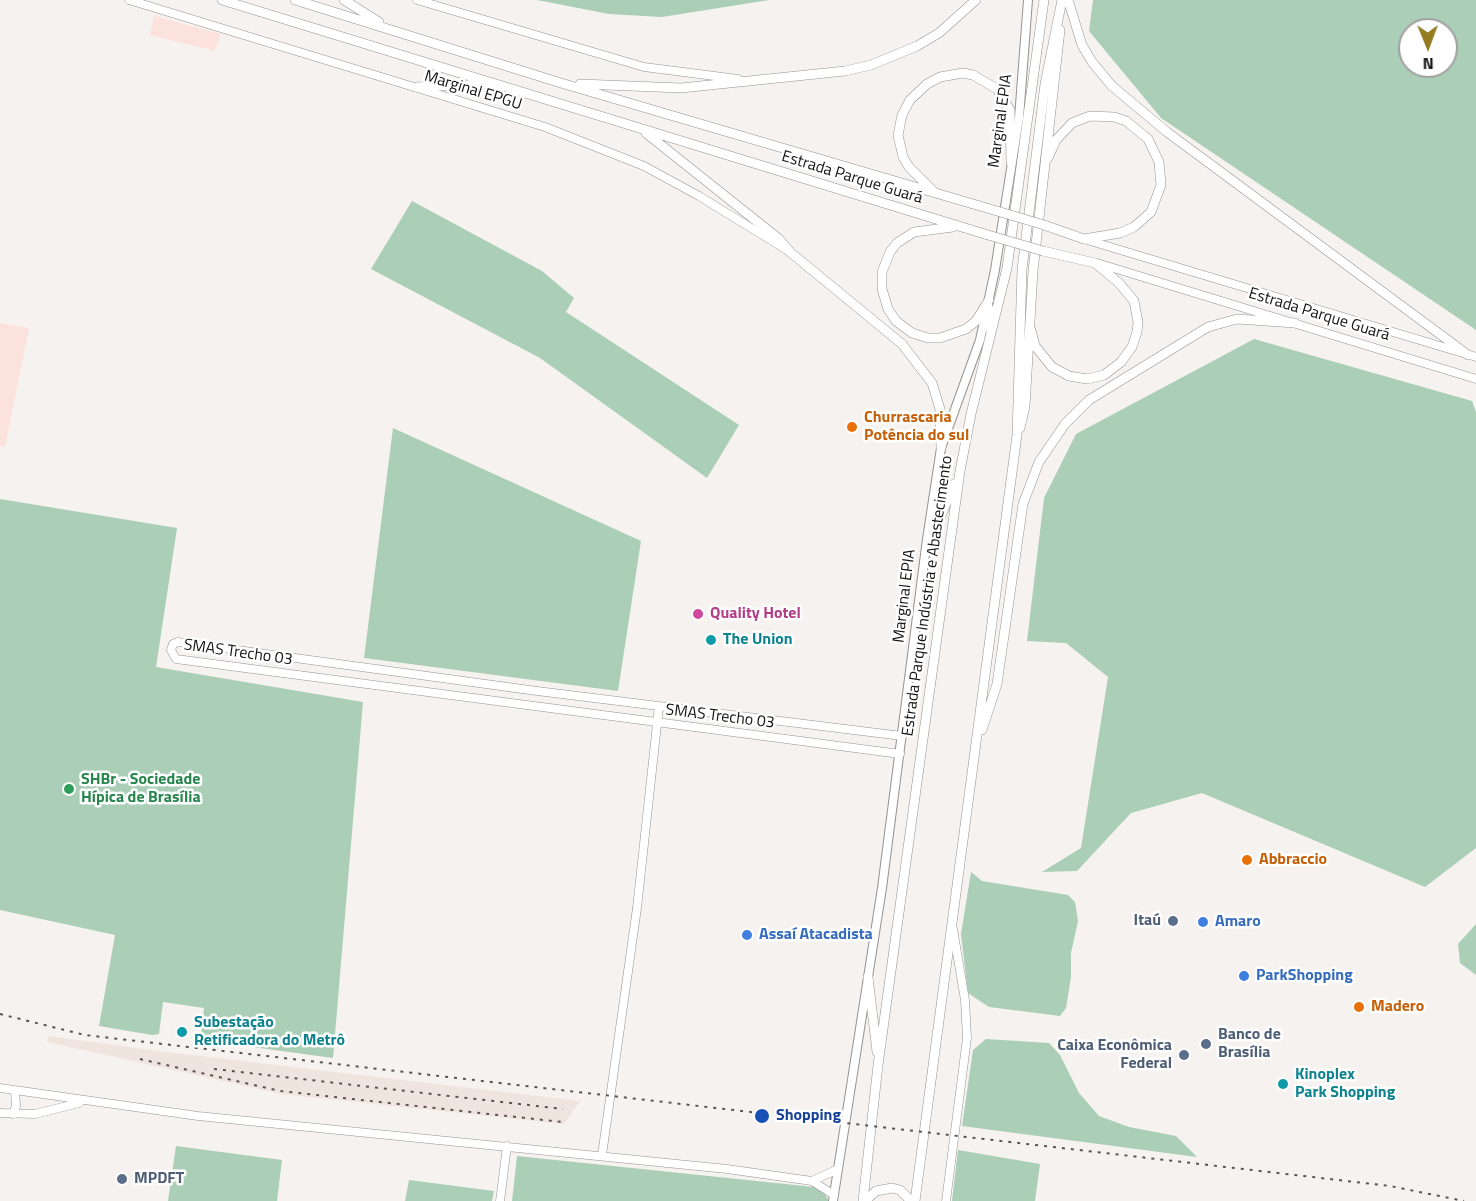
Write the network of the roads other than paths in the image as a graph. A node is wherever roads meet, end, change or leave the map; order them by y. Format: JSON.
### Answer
{"nodes":[{"id":1,"x":129,"y":0,"type":"edge"},
{"id":2,"x":222,"y":0,"type":"edge"},
{"id":3,"x":295,"y":0,"type":"edge"},
{"id":4,"x":344,"y":0,"type":"edge"},
{"id":5,"x":417,"y":0,"type":"edge"},
{"id":6,"x":976,"y":0,"type":"edge"},
{"id":7,"x":1028,"y":0,"type":"edge"},
{"id":8,"x":1044,"y":0,"type":"edge"},
{"id":9,"x":1068,"y":0,"type":"edge"},
{"id":10,"x":1061,"y":4,"type":"edge"},
{"id":11,"x":388,"y":29,"type":"junction"},
{"id":12,"x":757,"y":81,"type":"junction"},
{"id":13,"x":561,"y":83,"type":"junction"},
{"id":14,"x":495,"y":84,"type":"junction"},
{"id":15,"x":416,"y":87,"type":"junction"},
{"id":16,"x":642,"y":130,"type":"junction"},
{"id":17,"x":1011,"y":162,"type":"junction"},
{"id":18,"x":1044,"y":169,"type":"junction"},
{"id":19,"x":938,"y":195,"type":"junction"},
{"id":20,"x":959,"y":226,"type":"junction"},
{"id":21,"x":1084,"y":239,"type":"junction"},
{"id":22,"x":790,"y":252,"type":"junction"},
{"id":23,"x":1095,"y":263,"type":"junction"},
{"id":24,"x":988,"y":303,"type":"junction"},
{"id":25,"x":1029,"y":316,"type":"junction"},
{"id":26,"x":1295,"y":323,"type":"junction"},
{"id":27,"x":992,"y":339,"type":"junction"},
{"id":28,"x":1472,"y":356,"type":"edge"},
{"id":29,"x":1476,"y":379,"type":"edge"},
{"id":30,"x":1017,"y":435,"type":"junction"},
{"id":31,"x":941,"y":448,"type":"junction"},
{"id":32,"x":960,"y":471,"type":"junction"},
{"id":33,"x":926,"y":552,"type":"junction"},
{"id":34,"x":533,"y":691,"type":"junction"},
{"id":35,"x":526,"y":705,"type":"junction"},
{"id":36,"x":535,"y":706,"type":"junction"},
{"id":37,"x":659,"y":706,"type":"junction"},
{"id":38,"x":657,"y":723,"type":"junction"},
{"id":39,"x":870,"y":734,"type":"junction"},
{"id":40,"x":902,"y":736,"type":"junction"},
{"id":41,"x":976,"y":743,"type":"junction"},
{"id":42,"x":869,"y":750,"type":"junction"},
{"id":43,"x":900,"y":754,"type":"junction"},
{"id":44,"x":953,"y":926,"type":"junction"},
{"id":45,"x":868,"y":976,"type":"junction"},
{"id":46,"x":878,"y":1065,"type":"junction"},
{"id":47,"x":0,"y":1088,"type":"edge"},
{"id":48,"x":15,"y":1090,"type":"junction"},
{"id":49,"x":83,"y":1102,"type":"junction"},
{"id":50,"x":0,"y":1113,"type":"edge"},
{"id":51,"x":13,"y":1114,"type":"junction"},
{"id":52,"x":507,"y":1146,"type":"junction"},
{"id":53,"x":602,"y":1155,"type":"junction"},
{"id":54,"x":838,"y":1168,"type":"junction"},
{"id":55,"x":812,"y":1181,"type":"junction"},
{"id":56,"x":833,"y":1198,"type":"edge"},
{"id":57,"x":500,"y":1201,"type":"edge"},
{"id":58,"x":864,"y":1201,"type":"edge"},
{"id":59,"x":913,"y":1201,"type":"edge"},
{"id":60,"x":946,"y":1201,"type":"edge"}],
"edges":[{"from":1,"to":15,"type":"street","name":"Marginal EPGU"},
{"from":2,"to":14,"type":"highway","name":"Estrada Parque Guará"},
{"from":3,"to":11,"type":"highway","name":"Estrada Parque Guará"},
{"from":4,"to":11,"type":"highway"},
{"from":5,"to":12,"type":"street"},
{"from":6,"to":12,"type":"highway"},
{"from":7,"to":17,"type":"main road","name":"Marginal EPIA"},
{"from":8,"to":27,"type":"highway","name":"Estrada Parque Indústria e Abastecimento"},
{"from":9,"to":28,"type":"highway"},
{"from":10,"to":18,"type":"highway"},
{"from":10,"to":30,"type":"highway"},
{"from":11,"to":13,"type":"highway","name":"Estrada Parque Guará"},
{"from":12,"to":13,"type":"highway"},
{"from":13,"to":19,"type":"highway","name":"Estrada Parque Guará"},
{"from":14,"to":15,"type":"highway"},
{"from":14,"to":16,"type":"highway","name":"Estrada Parque Guará"},
{"from":15,"to":22,"type":"street","name":"Marginal EPGU"},
{"from":16,"to":20,"type":"highway","name":"Estrada Parque Guará"},
{"from":16,"to":22,"type":"highway"},
{"from":17,"to":19,"type":"highway"},
{"from":17,"to":24,"type":"main road","name":"Marginal EPIA"},
{"from":18,"to":21,"type":"highway"},
{"from":18,"to":25,"type":"highway"},
{"from":19,"to":21,"type":"highway","name":"Estrada Parque Guará","bridge":true},
{"from":20,"to":23,"type":"highway","name":"Estrada Parque Guará","bridge":true},
{"from":20,"to":24,"type":"highway"},
{"from":21,"to":28,"type":"street","name":"Estrada Parque Guará"},
{"from":22,"to":31,"type":"highway"},
{"from":23,"to":25,"type":"highway"},
{"from":23,"to":26,"type":"street","name":"Estrada Parque Guará"},
{"from":24,"to":27,"type":"highway"},
{"from":24,"to":31,"type":"main road","name":"Marginal EPIA"},
{"from":25,"to":30,"type":"highway"},
{"from":26,"to":29,"type":"street","name":"Estrada Parque Guará"},
{"from":26,"to":41,"type":"highway"},
{"from":27,"to":32,"type":"highway","name":"Estrada Parque Indústria e Abastecimento"},
{"from":30,"to":41,"type":"highway"},
{"from":31,"to":33,"type":"main road","name":"Marginal EPIA"},
{"from":32,"to":33,"type":"highway"},
{"from":32,"to":46,"type":"highway","name":"Estrada Parque Indústria e Abastecimento"},
{"from":33,"to":40,"type":"main road","name":"Marginal EPIA"},
{"from":34,"to":35,"type":"street"},
{"from":34,"to":35,"type":"street","name":"SMAS Trecho 03"},
{"from":34,"to":36,"type":"street"},
{"from":34,"to":37,"type":"street","name":"SMAS Trecho 03"},
{"from":35,"to":36,"type":"street","name":"SMAS Trecho 03"},
{"from":36,"to":38,"type":"street","name":"SMAS Trecho 03"},
{"from":37,"to":38,"type":"street"},
{"from":37,"to":39,"type":"street","name":"SMAS Trecho 03"},
{"from":38,"to":42,"type":"street","name":"SMAS Trecho 03"},
{"from":38,"to":53,"type":"street"},
{"from":39,"to":40,"type":"street","name":"SMAS Trecho 03"},
{"from":39,"to":42,"type":"street"},
{"from":40,"to":43,"type":"main road","name":"Marginal EPIA"},
{"from":41,"to":44,"type":"highway"},
{"from":42,"to":43,"type":"street","name":"SMAS Trecho 03"},
{"from":43,"to":45,"type":"main road","name":"Marginal EPIA"},
{"from":44,"to":59,"type":"highway"},
{"from":44,"to":60,"type":"street"},
{"from":45,"to":46,"type":"highway"},
{"from":45,"to":54,"type":"main road","name":"Marginal EPIA"},
{"from":46,"to":58,"type":"highway","name":"Estrada Parque Indústria e Abastecimento"},
{"from":47,"to":48,"type":"street"},
{"from":48,"to":49,"type":"street"},
{"from":48,"to":51,"type":"street"},
{"from":49,"to":51,"type":"street"},
{"from":49,"to":52,"type":"street"},
{"from":50,"to":51,"type":"street"},
{"from":52,"to":53,"type":"street"},
{"from":52,"to":57,"type":"street"},
{"from":53,"to":55,"type":"street"},
{"from":54,"to":55,"type":"street"},
{"from":54,"to":56,"type":"main road","name":"Marginal EPIA"},
{"from":55,"to":56,"type":"street"},
{"from":58,"to":59,"type":"highway"}]}
